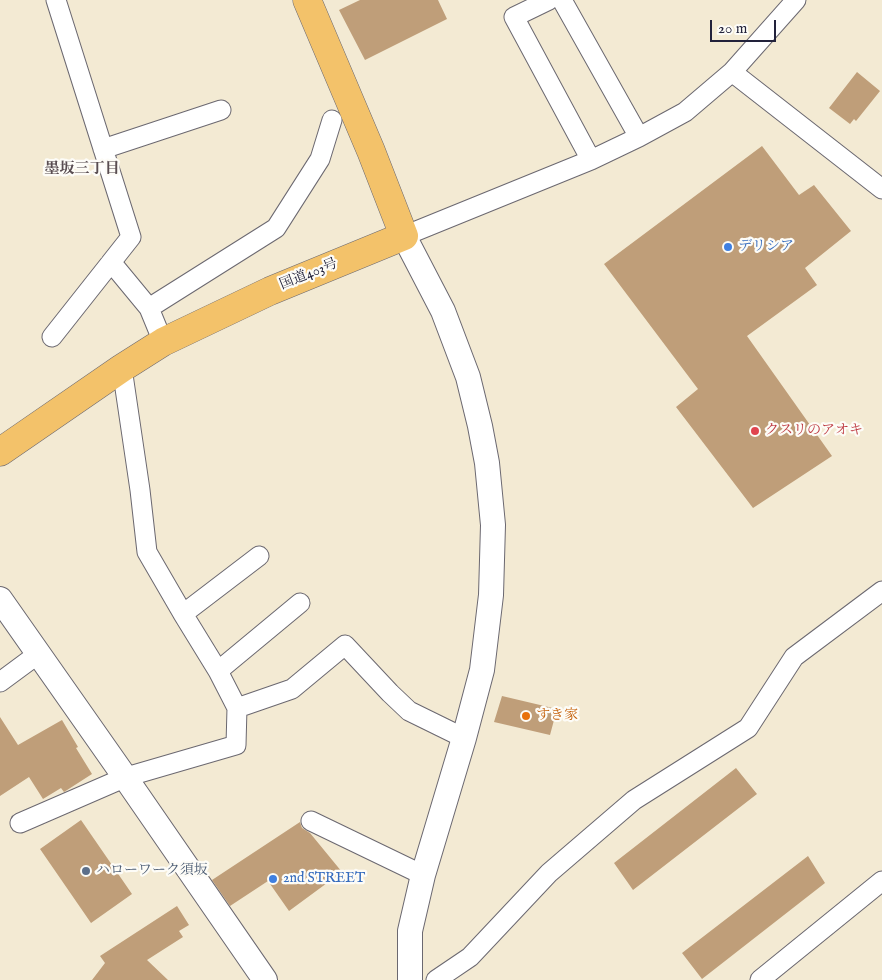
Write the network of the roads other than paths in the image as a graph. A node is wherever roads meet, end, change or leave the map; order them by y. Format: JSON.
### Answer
{"nodes":[{"id":1,"x":56,"y":0,"type":"edge"},
{"id":2,"x":306,"y":0,"type":"edge"},
{"id":3,"x":549,"y":0,"type":"edge"},
{"id":4,"x":562,"y":0,"type":"edge"},
{"id":5,"x":796,"y":0,"type":"edge"},
{"id":6,"x":732,"y":72,"type":"junction"},
{"id":7,"x":221,"y":110,"type":"dead end"},
{"id":8,"x":332,"y":120,"type":"dead end"},
{"id":9,"x":639,"y":137,"type":"junction"},
{"id":10,"x":103,"y":149,"type":"junction"},
{"id":11,"x":591,"y":160,"type":"junction"},
{"id":12,"x":882,"y":189,"type":"edge"},
{"id":13,"x":404,"y":236,"type":"junction"},
{"id":14,"x":111,"y":262,"type":"junction"},
{"id":15,"x":149,"y":308,"type":"junction"},
{"id":16,"x":52,"y":337,"type":"dead end"},
{"id":17,"x":164,"y":342,"type":"junction"},
{"id":18,"x":122,"y":368,"type":"junction"},
{"id":19,"x":0,"y":452,"type":"edge"},
{"id":20,"x":259,"y":556,"type":"dead end"},
{"id":21,"x":882,"y":591,"type":"edge"},
{"id":22,"x":0,"y":599,"type":"edge"},
{"id":23,"x":300,"y":603,"type":"dead end"},
{"id":24,"x":183,"y":614,"type":"junction"},
{"id":25,"x":38,"y":654,"type":"junction"},
{"id":26,"x":218,"y":671,"type":"junction"},
{"id":27,"x":0,"y":682,"type":"edge"},
{"id":28,"x":237,"y":708,"type":"junction"},
{"id":29,"x":464,"y":738,"type":"junction"},
{"id":30,"x":126,"y":777,"type":"junction"},
{"id":31,"x":311,"y":821,"type":"dead end"},
{"id":32,"x":20,"y":823,"type":"dead end"},
{"id":33,"x":423,"y":875,"type":"junction"},
{"id":34,"x":882,"y":882,"type":"edge"},
{"id":35,"x":265,"y":980,"type":"edge"},
{"id":36,"x":410,"y":980,"type":"edge"},
{"id":37,"x":436,"y":980,"type":"edge"},
{"id":38,"x":760,"y":980,"type":"edge"}],
"edges":[{"from":1,"to":10,"type":"street"},
{"from":2,"to":13,"type":"highway"},
{"from":3,"to":11,"type":"street"},
{"from":4,"to":9,"type":"street"},
{"from":5,"to":6,"type":"street"},
{"from":6,"to":9,"type":"street"},
{"from":6,"to":12,"type":"street"},
{"from":7,"to":10,"type":"street"},
{"from":8,"to":15,"type":"street"},
{"from":9,"to":11,"type":"street"},
{"from":10,"to":14,"type":"street"},
{"from":11,"to":13,"type":"street"},
{"from":13,"to":17,"type":"highway","name":"国道403号"},
{"from":13,"to":29,"type":"street"},
{"from":14,"to":15,"type":"street"},
{"from":14,"to":16,"type":"street"},
{"from":15,"to":17,"type":"street"},
{"from":17,"to":18,"type":"highway","name":"国道403号"},
{"from":18,"to":19,"type":"highway","name":"国道403号"},
{"from":18,"to":24,"type":"street"},
{"from":20,"to":24,"type":"street"},
{"from":21,"to":37,"type":"street"},
{"from":22,"to":25,"type":"street"},
{"from":23,"to":26,"type":"street"},
{"from":24,"to":26,"type":"street"},
{"from":25,"to":27,"type":"street"},
{"from":25,"to":30,"type":"street"},
{"from":26,"to":28,"type":"street"},
{"from":28,"to":29,"type":"street"},
{"from":28,"to":30,"type":"street"},
{"from":29,"to":33,"type":"street"},
{"from":30,"to":32,"type":"street"},
{"from":30,"to":35,"type":"street"},
{"from":31,"to":33,"type":"street"},
{"from":33,"to":36,"type":"street"},
{"from":34,"to":38,"type":"street"}]}
